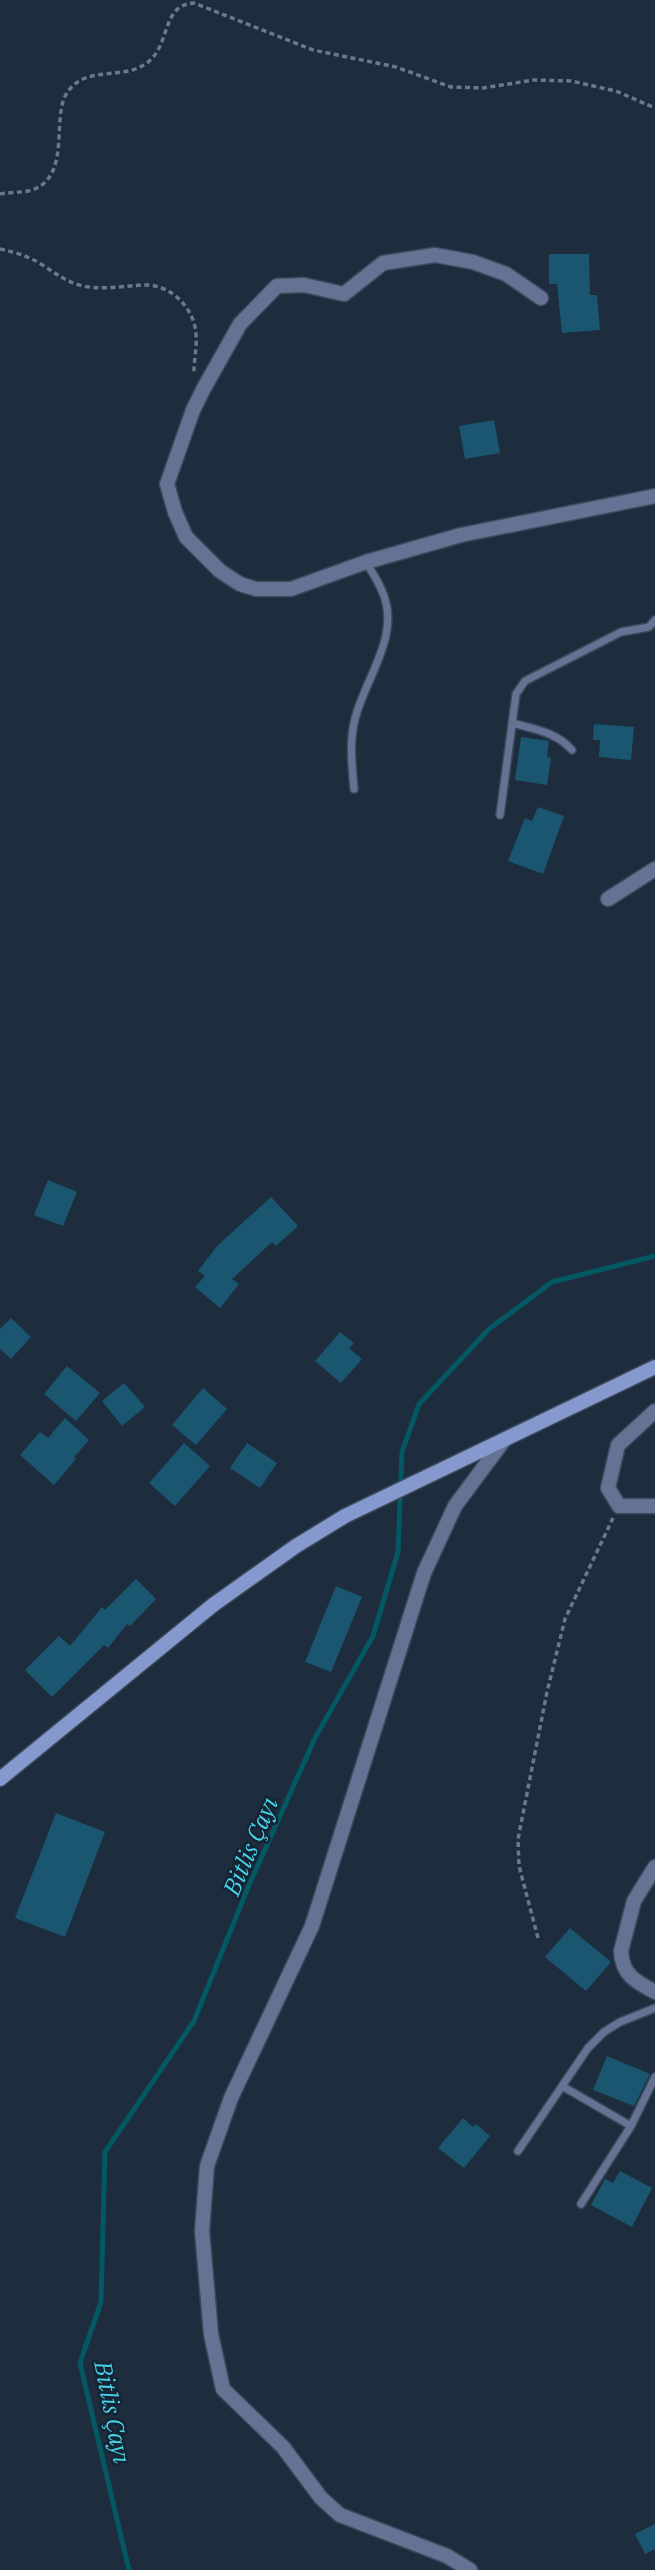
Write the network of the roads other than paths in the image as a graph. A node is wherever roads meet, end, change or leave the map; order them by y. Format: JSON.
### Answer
{"nodes":[{"id":1,"x":541,"y":298,"type":"dead end"},
{"id":2,"x":655,"y":496,"type":"edge"},
{"id":3,"x":366,"y":562,"type":"junction"},
{"id":4,"x":655,"y":620,"type":"edge"},
{"id":5,"x":512,"y":723,"type":"junction"},
{"id":6,"x":572,"y":750,"type":"dead end"},
{"id":7,"x":354,"y":789,"type":"dead end"},
{"id":8,"x":500,"y":815,"type":"dead end"},
{"id":9,"x":655,"y":869,"type":"edge"},
{"id":10,"x":608,"y":899,"type":"dead end"},
{"id":11,"x":655,"y":1367,"type":"edge"},
{"id":12,"x":655,"y":1411,"type":"edge"},
{"id":13,"x":504,"y":1440,"type":"junction"},
{"id":14,"x":655,"y":1506,"type":"edge"},
{"id":15,"x":0,"y":1779,"type":"edge"},
{"id":16,"x":655,"y":1867,"type":"edge"},
{"id":17,"x":655,"y":1992,"type":"edge"},
{"id":18,"x":655,"y":2008,"type":"edge"},
{"id":19,"x":655,"y":2077,"type":"edge"},
{"id":20,"x":562,"y":2086,"type":"junction"},
{"id":21,"x":631,"y":2126,"type":"junction"},
{"id":22,"x":519,"y":2151,"type":"dead end"},
{"id":23,"x":581,"y":2204,"type":"dead end"},
{"id":24,"x":470,"y":2570,"type":"edge"}],
"edges":[{"from":1,"to":3,"type":"street"},
{"from":2,"to":3,"type":"street"},
{"from":3,"to":7,"type":"lane"},
{"from":4,"to":5,"type":"lane"},
{"from":5,"to":6,"type":"lane"},
{"from":5,"to":8,"type":"lane"},
{"from":9,"to":10,"type":"street"},
{"from":11,"to":13,"type":"main road"},
{"from":12,"to":14,"type":"street"},
{"from":13,"to":15,"type":"main road"},
{"from":13,"to":24,"type":"street"},
{"from":16,"to":17,"type":"street"},
{"from":18,"to":20,"type":"lane"},
{"from":19,"to":21,"type":"lane"},
{"from":20,"to":21,"type":"lane"},
{"from":20,"to":22,"type":"lane"},
{"from":21,"to":23,"type":"lane"}]}
